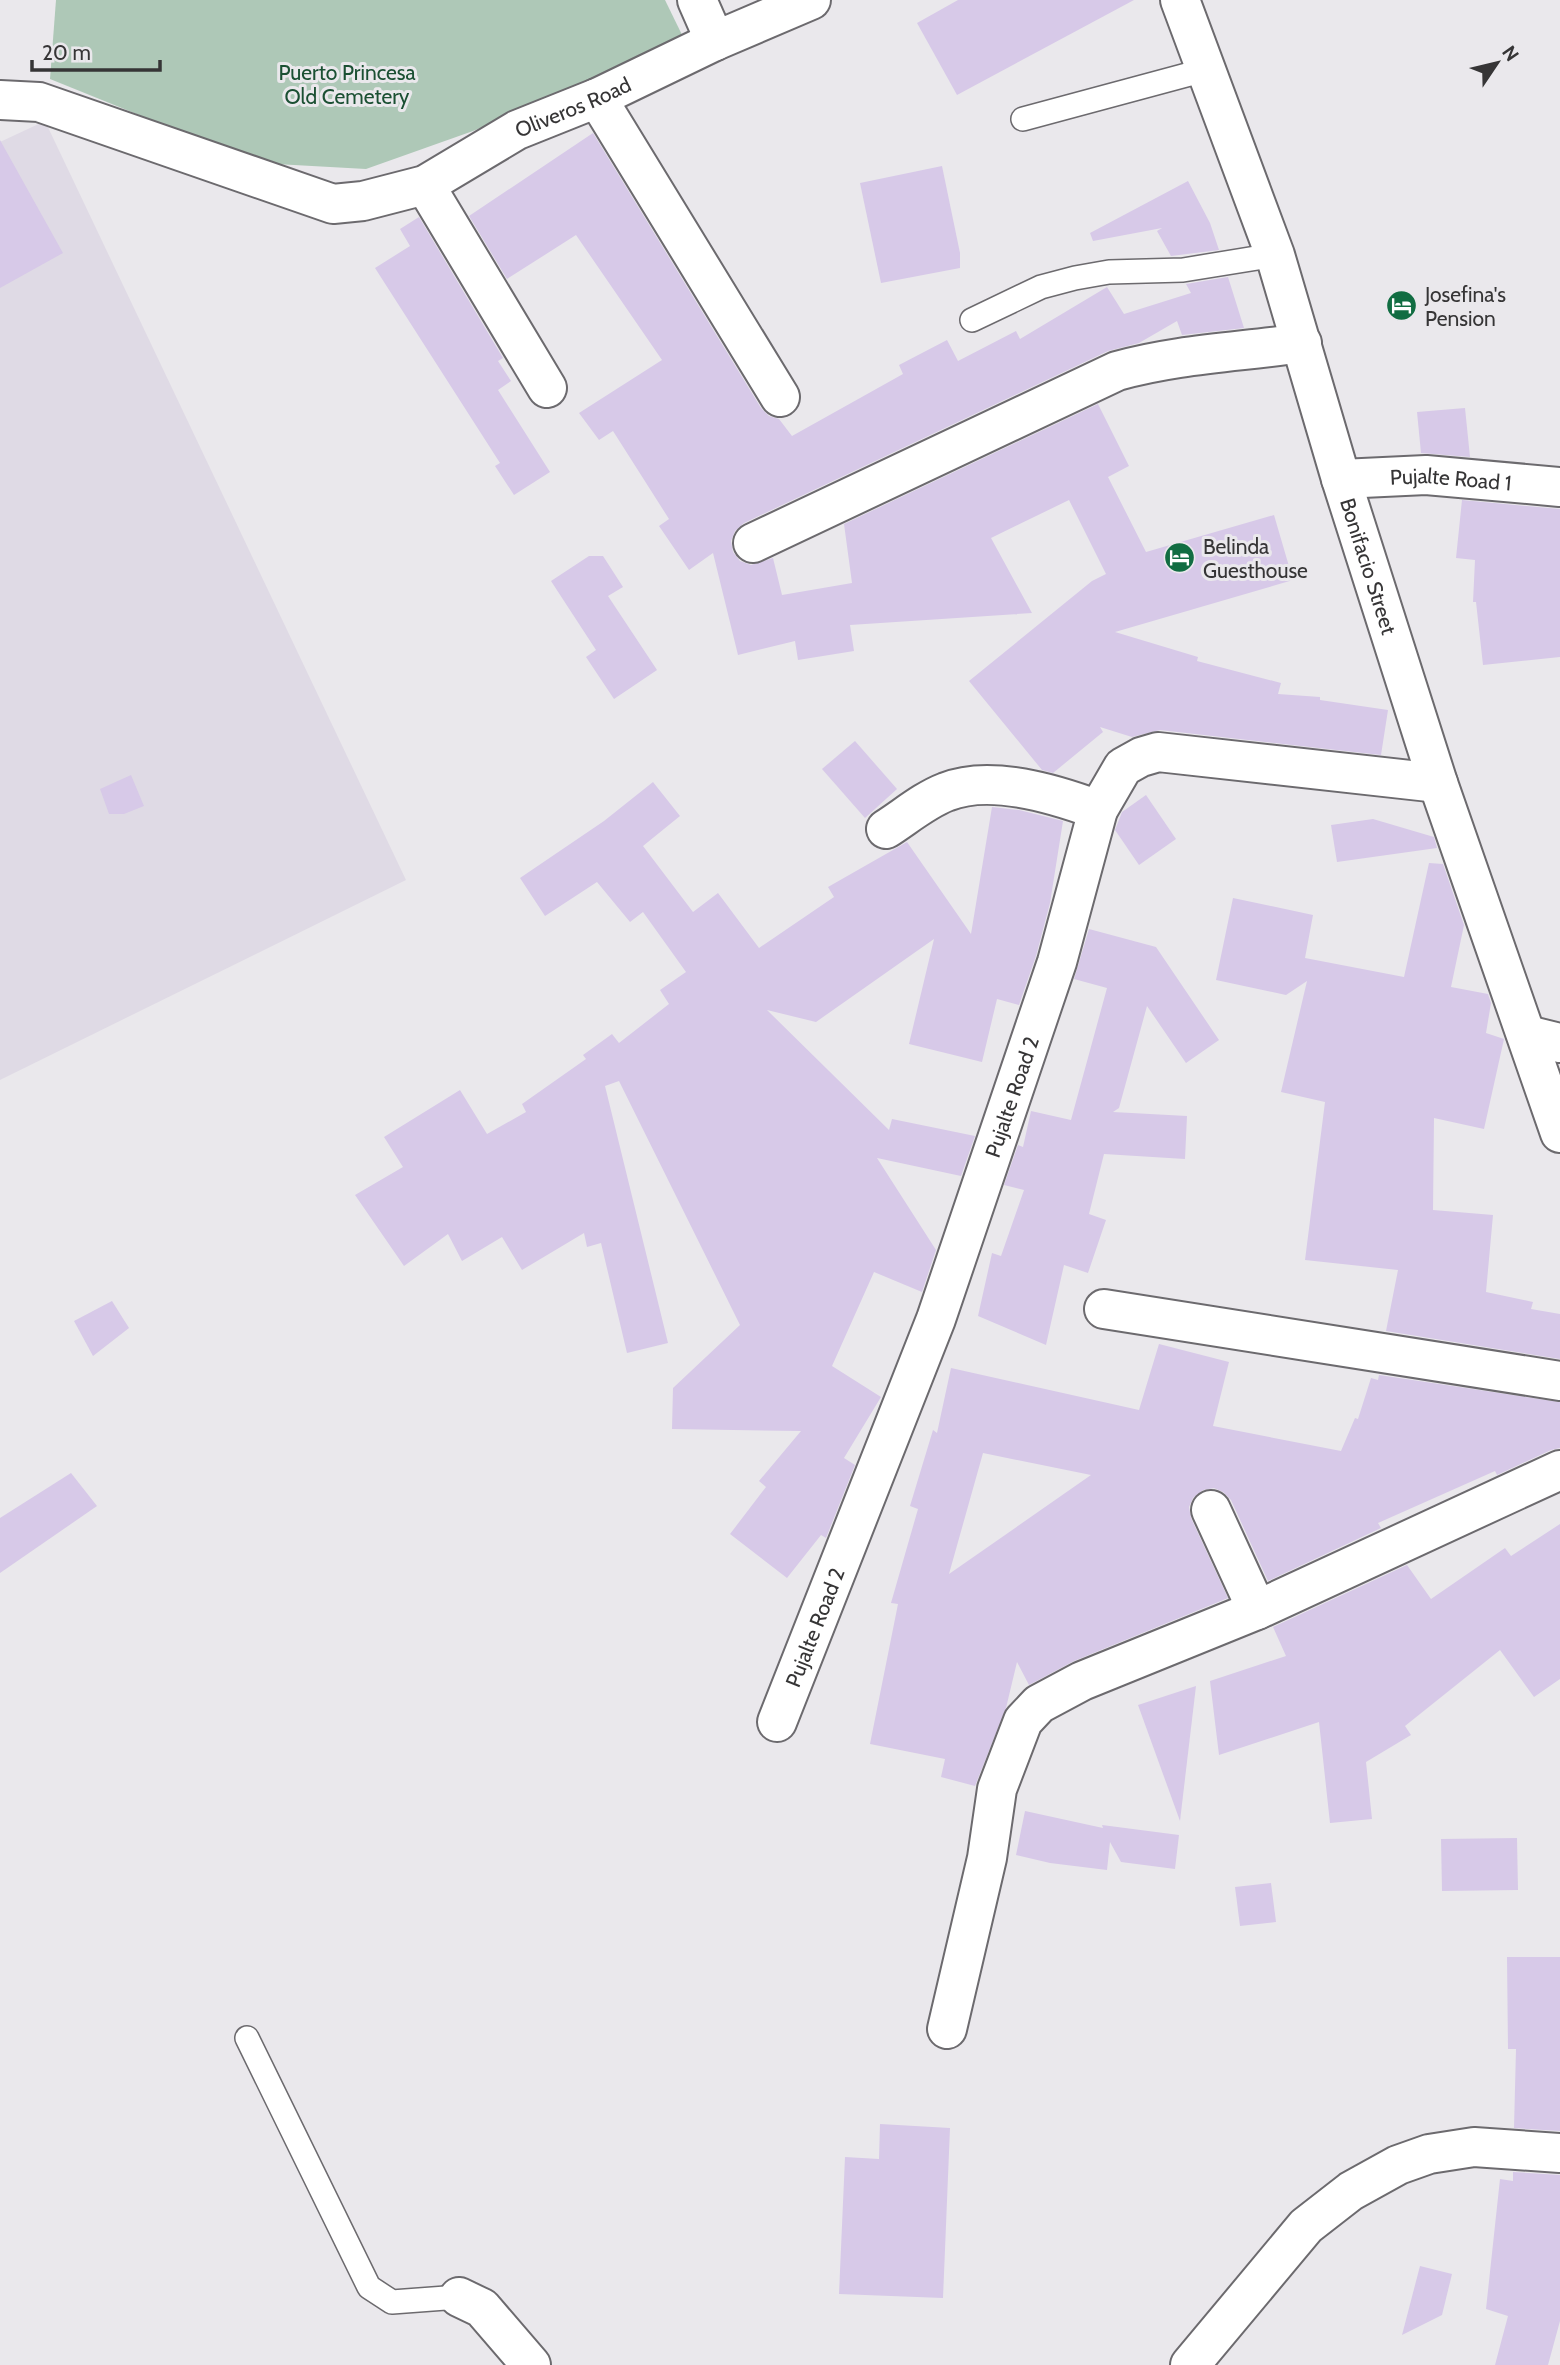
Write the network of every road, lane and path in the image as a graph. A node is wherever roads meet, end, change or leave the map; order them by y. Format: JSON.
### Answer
{"nodes":[{"id":1,"x":697,"y":0,"type":"edge"},
{"id":2,"x":811,"y":0,"type":"edge"},
{"id":3,"x":1180,"y":0,"type":"edge"},
{"id":4,"x":715,"y":41,"type":"junction"},
{"id":5,"x":1205,"y":70,"type":"junction"},
{"id":6,"x":597,"y":98,"type":"junction"},
{"id":7,"x":0,"y":100,"type":"edge"},
{"id":8,"x":1023,"y":118,"type":"dead end"},
{"id":9,"x":425,"y":185,"type":"junction"},
{"id":10,"x":1275,"y":255,"type":"junction"},
{"id":11,"x":972,"y":320,"type":"dead end"},
{"id":12,"x":1302,"y":343,"type":"junction"},
{"id":13,"x":547,"y":388,"type":"dead end"},
{"id":14,"x":780,"y":397,"type":"dead end"},
{"id":15,"x":1341,"y":479,"type":"junction"},
{"id":16,"x":1560,"y":487,"type":"edge"},
{"id":17,"x":753,"y":543,"type":"dead end"},
{"id":18,"x":1438,"y":783,"type":"junction"},
{"id":19,"x":1098,"y":810,"type":"junction"},
{"id":20,"x":886,"y":829,"type":"dead end"},
{"id":21,"x":1544,"y":1039,"type":"edge"},
{"id":22,"x":1560,"y":1133,"type":"edge"},
{"id":23,"x":1104,"y":1309,"type":"dead end"},
{"id":24,"x":1560,"y":1381,"type":"edge"},
{"id":25,"x":1560,"y":1470,"type":"edge"},
{"id":26,"x":1211,"y":1510,"type":"dead end"},
{"id":27,"x":1256,"y":1610,"type":"junction"},
{"id":28,"x":777,"y":1722,"type":"dead end"},
{"id":29,"x":947,"y":2029,"type":"dead end"},
{"id":30,"x":247,"y":2038,"type":"dead end"},
{"id":31,"x":1560,"y":2153,"type":"edge"},
{"id":32,"x":459,"y":2297,"type":"joint"},
{"id":33,"x":531,"y":2365,"type":"edge"},
{"id":34,"x":1190,"y":2365,"type":"edge"}],
"edges":[{"from":1,"to":4,"type":"street"},
{"from":2,"to":4,"type":"street","name":"Oliveros Road"},
{"from":3,"to":5,"type":"street","name":"Bonifacio Street"},
{"from":4,"to":6,"type":"street","name":"Oliveros Road"},
{"from":5,"to":8,"type":"lane"},
{"from":5,"to":10,"type":"street","name":"Bonifacio Street"},
{"from":6,"to":9,"type":"street","name":"Oliveros Road"},
{"from":6,"to":14,"type":"street"},
{"from":7,"to":9,"type":"street","name":"Oliveros Road"},
{"from":9,"to":13,"type":"street"},
{"from":10,"to":11,"type":"lane"},
{"from":10,"to":12,"type":"street","name":"Bonifacio Street"},
{"from":12,"to":15,"type":"street","name":"Bonifacio Street"},
{"from":12,"to":17,"type":"street"},
{"from":15,"to":16,"type":"street","name":"Pujalte Road 1"},
{"from":15,"to":18,"type":"street","name":"Bonifacio Street"},
{"from":18,"to":19,"type":"street","name":"Pujalte Road 2"},
{"from":18,"to":21,"type":"street","name":"Bonifacio Street"},
{"from":19,"to":20,"type":"street"},
{"from":19,"to":28,"type":"street","name":"Pujalte Road 2"},
{"from":21,"to":22,"type":"street","name":"Bonifacio Street"},
{"from":23,"to":24,"type":"street"},
{"from":25,"to":27,"type":"street"},
{"from":26,"to":27,"type":"street"},
{"from":27,"to":29,"type":"street"},
{"from":30,"to":32,"type":"lane"},
{"from":31,"to":34,"type":"street"},
{"from":32,"to":33,"type":"street"}]}
